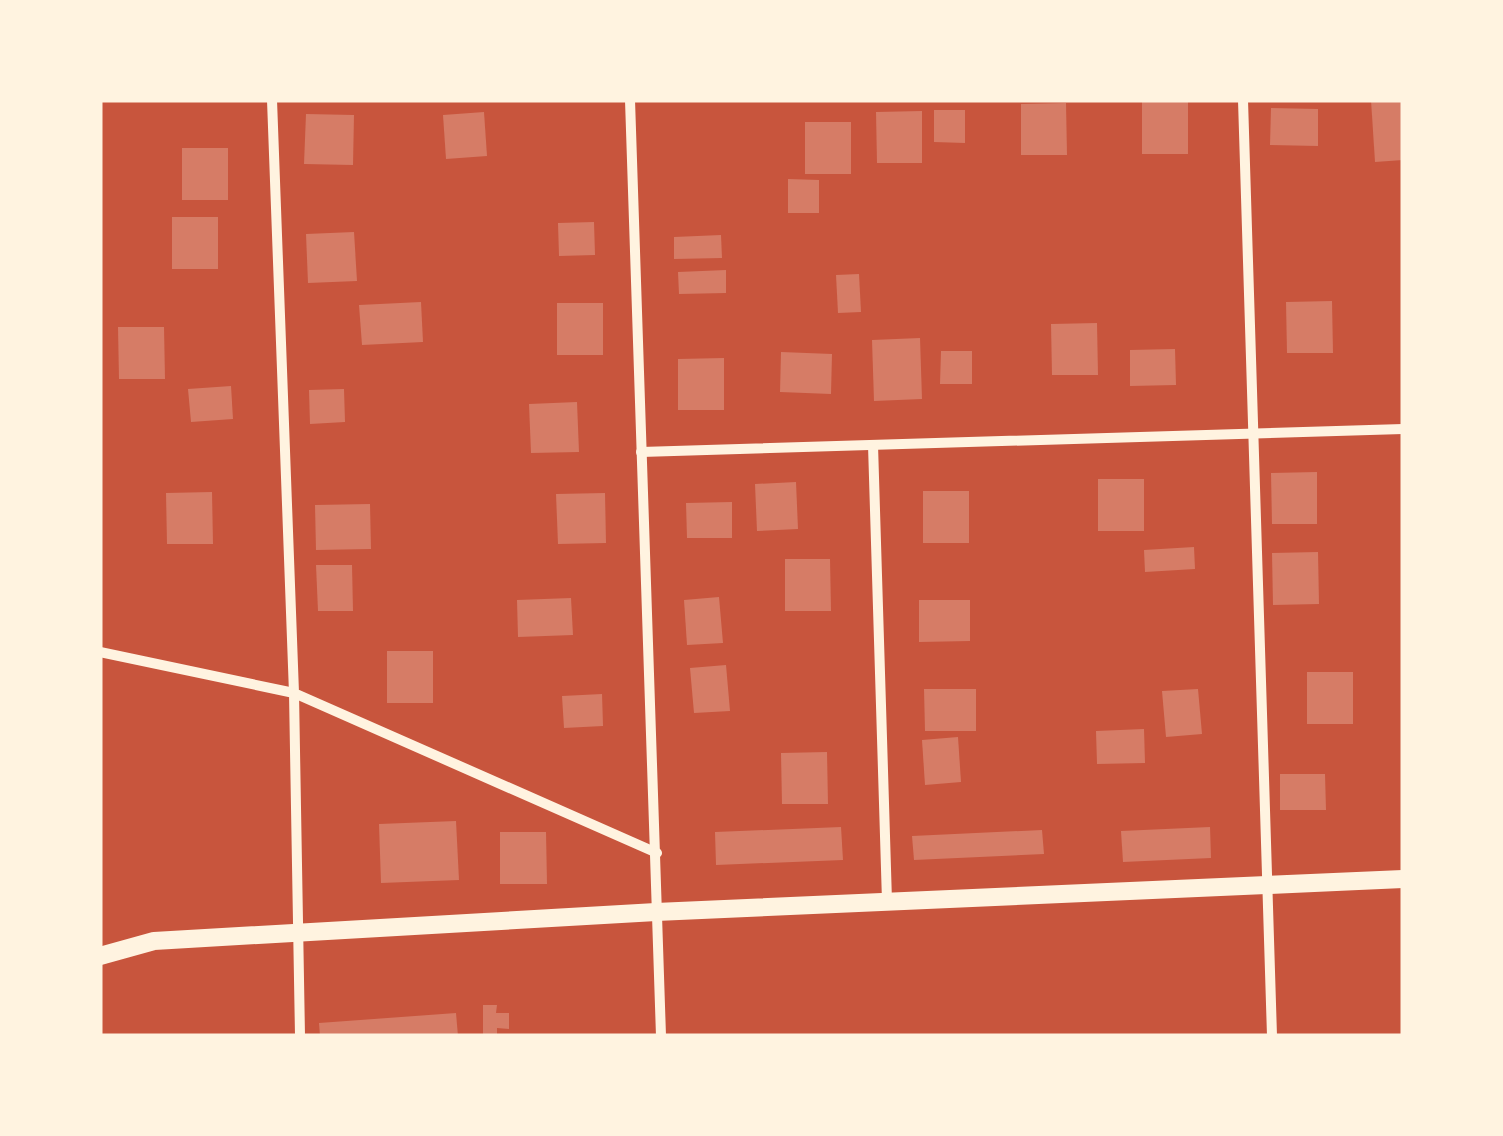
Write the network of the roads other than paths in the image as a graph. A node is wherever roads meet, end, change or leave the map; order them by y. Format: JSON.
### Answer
{"nodes":[{"id":1,"x":272,"y":100,"type":"edge"},
{"id":2,"x":630,"y":100,"type":"edge"},
{"id":3,"x":1243,"y":100,"type":"edge"},
{"id":4,"x":1403,"y":429,"type":"edge"},
{"id":5,"x":1255,"y":433,"type":"junction"},
{"id":6,"x":873,"y":445,"type":"junction"},
{"id":7,"x":641,"y":452,"type":"junction"},
{"id":8,"x":100,"y":652,"type":"edge"},
{"id":9,"x":294,"y":693,"type":"junction"},
{"id":10,"x":656,"y":853,"type":"junction"},
{"id":11,"x":1403,"y":879,"type":"edge"},
{"id":12,"x":1271,"y":886,"type":"junction"},
{"id":13,"x":886,"y":901,"type":"junction"},
{"id":14,"x":656,"y":912,"type":"junction"},
{"id":15,"x":298,"y":932,"type":"junction"},
{"id":16,"x":100,"y":956,"type":"edge"},
{"id":17,"x":300,"y":1036,"type":"edge"},
{"id":18,"x":661,"y":1036,"type":"edge"},
{"id":19,"x":1272,"y":1036,"type":"edge"}],
"edges":[{"from":1,"to":9,"type":"street"},
{"from":2,"to":7,"type":"street"},
{"from":3,"to":5,"type":"street"},
{"from":4,"to":5,"type":"street"},
{"from":5,"to":6,"type":"street"},
{"from":5,"to":12,"type":"street"},
{"from":6,"to":7,"type":"street"},
{"from":6,"to":13,"type":"street"},
{"from":7,"to":10,"type":"street"},
{"from":8,"to":9,"type":"street"},
{"from":9,"to":10,"type":"street"},
{"from":9,"to":15,"type":"street"},
{"from":10,"to":14,"type":"street"},
{"from":11,"to":12,"type":"street"},
{"from":12,"to":13,"type":"street"},
{"from":12,"to":19,"type":"street"},
{"from":13,"to":14,"type":"street"},
{"from":14,"to":15,"type":"street"},
{"from":14,"to":18,"type":"street"},
{"from":15,"to":16,"type":"street"},
{"from":15,"to":17,"type":"street"}]}
